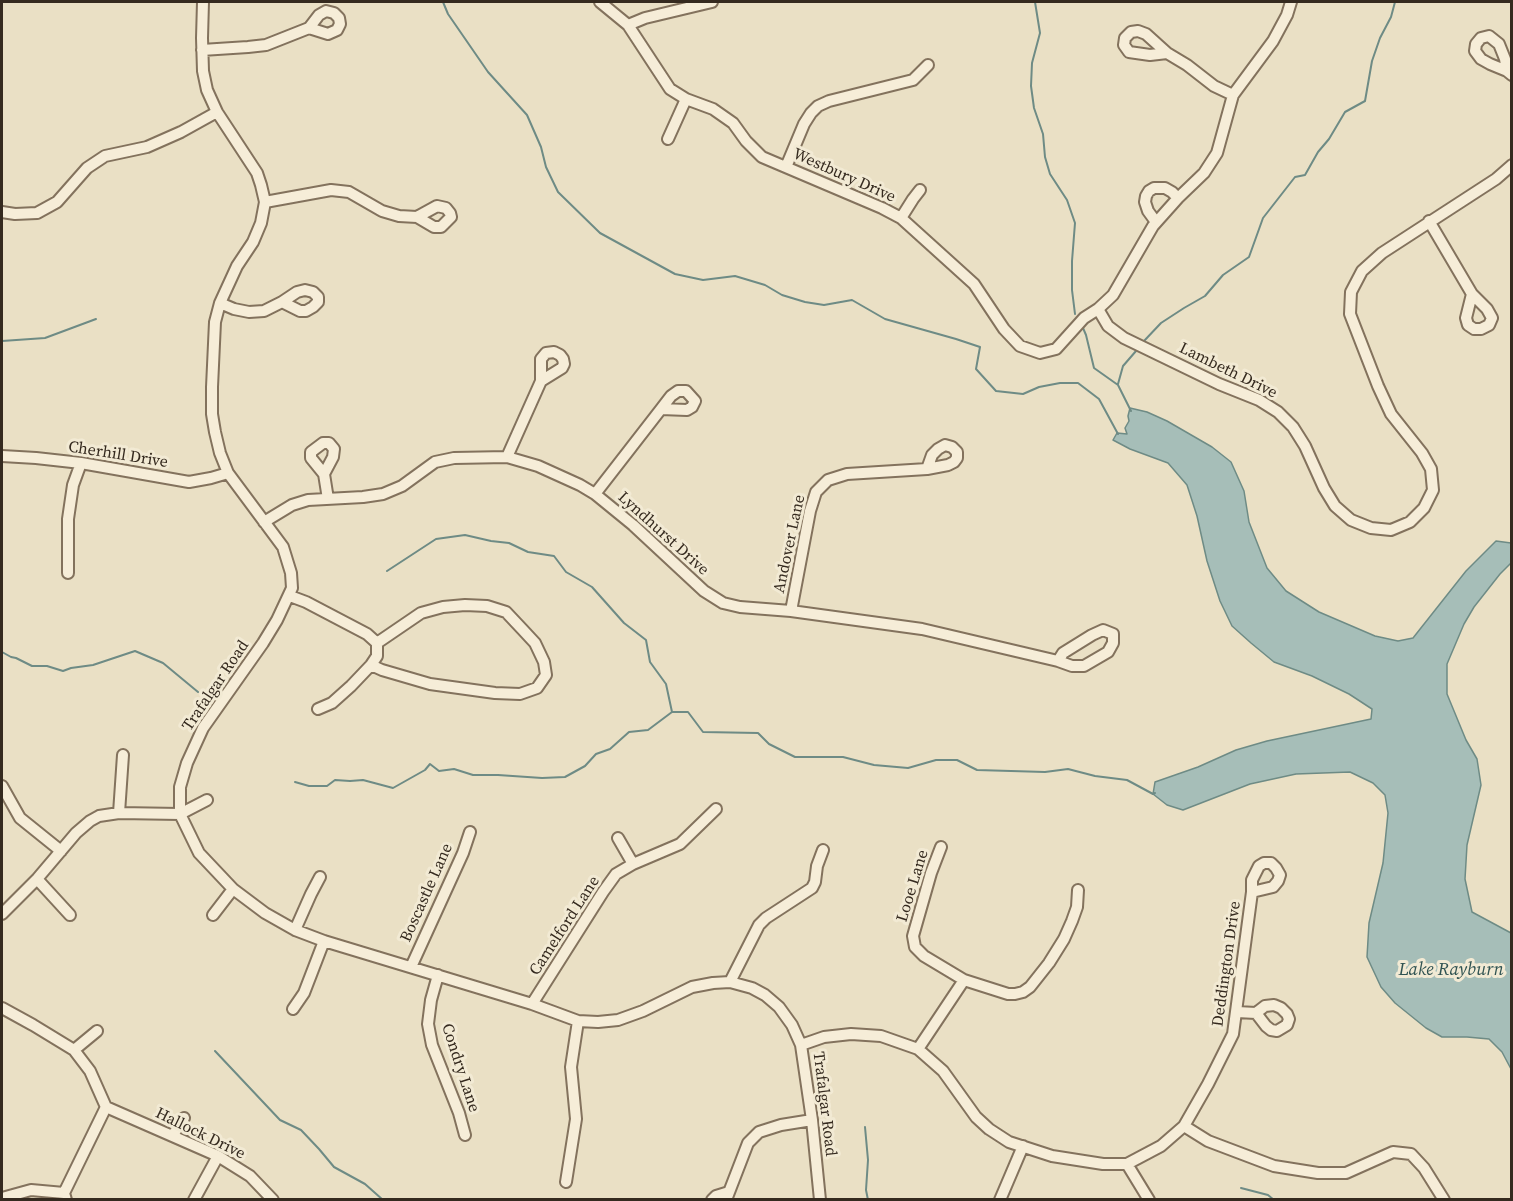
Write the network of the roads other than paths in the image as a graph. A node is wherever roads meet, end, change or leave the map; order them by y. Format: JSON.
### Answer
{"nodes":[{"id":1,"x":203,"y":2,"type":"edge"},
{"id":2,"x":600,"y":2,"type":"edge"},
{"id":3,"x":712,"y":2,"type":"edge"},
{"id":4,"x":1291,"y":2,"type":"edge"},
{"id":5,"x":628,"y":25,"type":"junction"},
{"id":6,"x":309,"y":28,"type":"dead end"},
{"id":7,"x":202,"y":50,"type":"junction"},
{"id":8,"x":1167,"y":53,"type":"dead end"},
{"id":9,"x":928,"y":65,"type":"dead end"},
{"id":10,"x":1233,"y":95,"type":"junction"},
{"id":11,"x":686,"y":99,"type":"junction"},
{"id":12,"x":217,"y":111,"type":"junction"},
{"id":13,"x":668,"y":139,"type":"dead end"},
{"id":14,"x":1512,"y":165,"type":"edge"},
{"id":15,"x":786,"y":167,"type":"junction"},
{"id":16,"x":920,"y":190,"type":"dead end"},
{"id":17,"x":1179,"y":198,"type":"junction"},
{"id":18,"x":265,"y":202,"type":"junction"},
{"id":19,"x":2,"y":212,"type":"edge"},
{"id":20,"x":417,"y":217,"type":"dead end"},
{"id":21,"x":901,"y":218,"type":"junction"},
{"id":22,"x":1429,"y":221,"type":"junction"},
{"id":23,"x":1156,"y":222,"type":"junction"},
{"id":24,"x":1472,"y":294,"type":"dead end"},
{"id":25,"x":282,"y":302,"type":"dead end"},
{"id":26,"x":220,"y":303,"type":"junction"},
{"id":27,"x":1098,"y":309,"type":"junction"},
{"id":28,"x":542,"y":381,"type":"dead end"},
{"id":29,"x":661,"y":409,"type":"dead end"},
{"id":30,"x":2,"y":456,"type":"edge"},
{"id":31,"x":507,"y":457,"type":"junction"},
{"id":32,"x":81,"y":463,"type":"junction"},
{"id":33,"x":927,"y":469,"type":"dead end"},
{"id":34,"x":228,"y":473,"type":"junction"},
{"id":35,"x":324,"y":474,"type":"dead end"},
{"id":36,"x":595,"y":494,"type":"junction"},
{"id":37,"x":328,"y":499,"type":"junction"},
{"id":38,"x":264,"y":522,"type":"junction"},
{"id":39,"x":68,"y":573,"type":"dead end"},
{"id":40,"x":290,"y":596,"type":"junction"},
{"id":41,"x":791,"y":611,"type":"junction"},
{"id":42,"x":377,"y":643,"type":"junction"},
{"id":43,"x":1058,"y":662,"type":"junction"},
{"id":44,"x":370,"y":665,"type":"junction"},
{"id":45,"x":318,"y":709,"type":"dead end"},
{"id":46,"x":123,"y":755,"type":"dead end"},
{"id":47,"x":2,"y":786,"type":"edge"},
{"id":48,"x":207,"y":800,"type":"dead end"},
{"id":49,"x":716,"y":810,"type":"dead end"},
{"id":50,"x":119,"y":813,"type":"junction"},
{"id":51,"x":180,"y":814,"type":"junction"},
{"id":52,"x":470,"y":832,"type":"dead end"},
{"id":53,"x":618,"y":838,"type":"dead end"},
{"id":54,"x":941,"y":847,"type":"dead end"},
{"id":55,"x":823,"y":850,"type":"dead end"},
{"id":56,"x":61,"y":851,"type":"junction"},
{"id":57,"x":633,"y":864,"type":"junction"},
{"id":58,"x":320,"y":877,"type":"dead end"},
{"id":59,"x":36,"y":879,"type":"junction"},
{"id":60,"x":233,"y":889,"type":"junction"},
{"id":61,"x":1078,"y":890,"type":"dead end"},
{"id":62,"x":1252,"y":892,"type":"dead end"},
{"id":63,"x":2,"y":914,"type":"edge"},
{"id":64,"x":70,"y":915,"type":"dead end"},
{"id":65,"x":213,"y":915,"type":"dead end"},
{"id":66,"x":295,"y":930,"type":"junction"},
{"id":67,"x":324,"y":941,"type":"junction"},
{"id":68,"x":411,"y":967,"type":"junction"},
{"id":69,"x":438,"y":975,"type":"junction"},
{"id":70,"x":964,"y":980,"type":"junction"},
{"id":71,"x":729,"y":982,"type":"junction"},
{"id":72,"x":532,"y":1004,"type":"junction"},
{"id":73,"x":2,"y":1008,"type":"edge"},
{"id":74,"x":293,"y":1009,"type":"dead end"},
{"id":75,"x":1237,"y":1012,"type":"junction"},
{"id":76,"x":1256,"y":1013,"type":"dead end"},
{"id":77,"x":578,"y":1021,"type":"junction"},
{"id":78,"x":97,"y":1031,"type":"dead end"},
{"id":79,"x":801,"y":1045,"type":"junction"},
{"id":80,"x":918,"y":1049,"type":"junction"},
{"id":81,"x":74,"y":1050,"type":"junction"},
{"id":82,"x":106,"y":1107,"type":"junction"},
{"id":83,"x":184,"y":1118,"type":"dead end"},
{"id":84,"x":812,"y":1119,"type":"junction"},
{"id":85,"x":1184,"y":1126,"type":"junction"},
{"id":86,"x":173,"y":1135,"type":"junction"},
{"id":87,"x":465,"y":1136,"type":"dead end"},
{"id":88,"x":1023,"y":1146,"type":"junction"},
{"id":89,"x":218,"y":1156,"type":"junction"},
{"id":90,"x":1127,"y":1164,"type":"junction"},
{"id":91,"x":566,"y":1182,"type":"dead end"},
{"id":92,"x":65,"y":1196,"type":"edge"},
{"id":93,"x":728,"y":1196,"type":"edge"},
{"id":94,"x":2,"y":1198,"type":"edge"},
{"id":95,"x":194,"y":1200,"type":"edge"},
{"id":96,"x":273,"y":1200,"type":"edge"},
{"id":97,"x":712,"y":1200,"type":"edge"},
{"id":98,"x":820,"y":1200,"type":"edge"},
{"id":99,"x":1000,"y":1200,"type":"edge"},
{"id":100,"x":1149,"y":1200,"type":"edge"},
{"id":101,"x":1444,"y":1200,"type":"edge"}],
"edges":[{"from":1,"to":7,"type":"street"},
{"from":2,"to":5,"type":"street","name":"Westbury Drive"},
{"from":3,"to":5,"type":"street"},
{"from":4,"to":10,"type":"street","name":"Westbury Drive"},
{"from":5,"to":11,"type":"street","name":"Westbury Drive"},
{"from":6,"to":7,"type":"street"},
{"from":7,"to":12,"type":"street"},
{"from":8,"to":10,"type":"street"},
{"from":9,"to":15,"type":"street"},
{"from":10,"to":17,"type":"street","name":"Westbury Drive"},
{"from":11,"to":13,"type":"street"},
{"from":11,"to":15,"type":"street","name":"Westbury Drive"},
{"from":12,"to":18,"type":"street"},
{"from":12,"to":19,"type":"street"},
{"from":14,"to":22,"type":"street","name":"Lambeth Drive"},
{"from":15,"to":21,"type":"street","name":"Westbury Drive"},
{"from":16,"to":21,"type":"street"},
{"from":17,"to":23,"type":"street","name":"Westbury Drive"},
{"from":17,"to":23,"type":"street"},
{"from":18,"to":20,"type":"street"},
{"from":18,"to":26,"type":"street"},
{"from":21,"to":27,"type":"street","name":"Westbury Drive"},
{"from":22,"to":24,"type":"street"},
{"from":22,"to":27,"type":"street","name":"Lambeth Drive"},
{"from":23,"to":27,"type":"street","name":"Westbury Drive"},
{"from":25,"to":26,"type":"street"},
{"from":26,"to":34,"type":"street"},
{"from":28,"to":31,"type":"street"},
{"from":29,"to":36,"type":"street"},
{"from":30,"to":32,"type":"street","name":"Cherhill Drive"},
{"from":31,"to":36,"type":"street","name":"Lyndhurst Drive"},
{"from":31,"to":37,"type":"street","name":"Lyndhurst Drive"},
{"from":32,"to":34,"type":"street","name":"Cherhill Drive"},
{"from":32,"to":39,"type":"street"},
{"from":33,"to":41,"type":"street","name":"Andover Lane"},
{"from":34,"to":38,"type":"street"},
{"from":35,"to":37,"type":"street"},
{"from":36,"to":41,"type":"street","name":"Lyndhurst Drive"},
{"from":37,"to":38,"type":"street","name":"Lyndhurst Drive"},
{"from":38,"to":40,"type":"street"},
{"from":40,"to":42,"type":"street"},
{"from":40,"to":51,"type":"street","name":"Trafalgar Road"},
{"from":41,"to":43,"type":"street","name":"Lyndhurst Drive"},
{"from":42,"to":44,"type":"street"},
{"from":42,"to":44,"type":"street"},
{"from":43,"to":43,"type":"street","name":"Lyndhurst Drive"},
{"from":44,"to":45,"type":"street"},
{"from":46,"to":50,"type":"street"},
{"from":47,"to":56,"type":"street"},
{"from":48,"to":51,"type":"street"},
{"from":49,"to":57,"type":"street","name":"Camelford Lane"},
{"from":50,"to":51,"type":"street"},
{"from":50,"to":56,"type":"street"},
{"from":51,"to":60,"type":"street","name":"Trafalgar Road"},
{"from":52,"to":68,"type":"street","name":"Boscastle Lane"},
{"from":53,"to":57,"type":"street"},
{"from":54,"to":70,"type":"street","name":"Looe Lane"},
{"from":55,"to":71,"type":"street"},
{"from":56,"to":59,"type":"street"},
{"from":57,"to":72,"type":"street","name":"Camelford Lane"},
{"from":58,"to":66,"type":"street"},
{"from":59,"to":63,"type":"street"},
{"from":59,"to":64,"type":"street"},
{"from":60,"to":65,"type":"street"},
{"from":60,"to":66,"type":"street","name":"Trafalgar Road"},
{"from":61,"to":70,"type":"street","name":"Looe Lane"},
{"from":62,"to":75,"type":"street","name":"Deddington Drive"},
{"from":66,"to":67,"type":"street","name":"Trafalgar Road"},
{"from":67,"to":68,"type":"street","name":"Trafalgar Road"},
{"from":67,"to":74,"type":"street"},
{"from":68,"to":69,"type":"street","name":"Trafalgar Road"},
{"from":69,"to":72,"type":"street","name":"Trafalgar Road"},
{"from":69,"to":87,"type":"street","name":"Condry Lane"},
{"from":70,"to":80,"type":"street"},
{"from":71,"to":77,"type":"street","name":"Trafalgar Road"},
{"from":71,"to":79,"type":"street","name":"Trafalgar Road"},
{"from":72,"to":77,"type":"street","name":"Trafalgar Road"},
{"from":73,"to":81,"type":"street"},
{"from":75,"to":76,"type":"street"},
{"from":75,"to":85,"type":"street","name":"Deddington Drive"},
{"from":77,"to":91,"type":"street"},
{"from":78,"to":81,"type":"street"},
{"from":79,"to":80,"type":"street","name":"Deddington Drive"},
{"from":79,"to":84,"type":"street","name":"Trafalgar Road"},
{"from":80,"to":88,"type":"street","name":"Deddington Drive"},
{"from":81,"to":82,"type":"street"},
{"from":82,"to":86,"type":"street","name":"Hallock Drive"},
{"from":82,"to":92,"type":"street"},
{"from":83,"to":86,"type":"street"},
{"from":84,"to":93,"type":"street"},
{"from":84,"to":98,"type":"street","name":"Trafalgar Road"},
{"from":85,"to":90,"type":"street","name":"Deddington Drive"},
{"from":85,"to":101,"type":"street"},
{"from":86,"to":89,"type":"street","name":"Hallock Drive"},
{"from":88,"to":90,"type":"street","name":"Deddington Drive"},
{"from":88,"to":99,"type":"street"},
{"from":89,"to":95,"type":"street"},
{"from":89,"to":96,"type":"street","name":"Hallock Drive"},
{"from":90,"to":100,"type":"street"},
{"from":92,"to":94,"type":"street"},
{"from":93,"to":97,"type":"street"}]}
